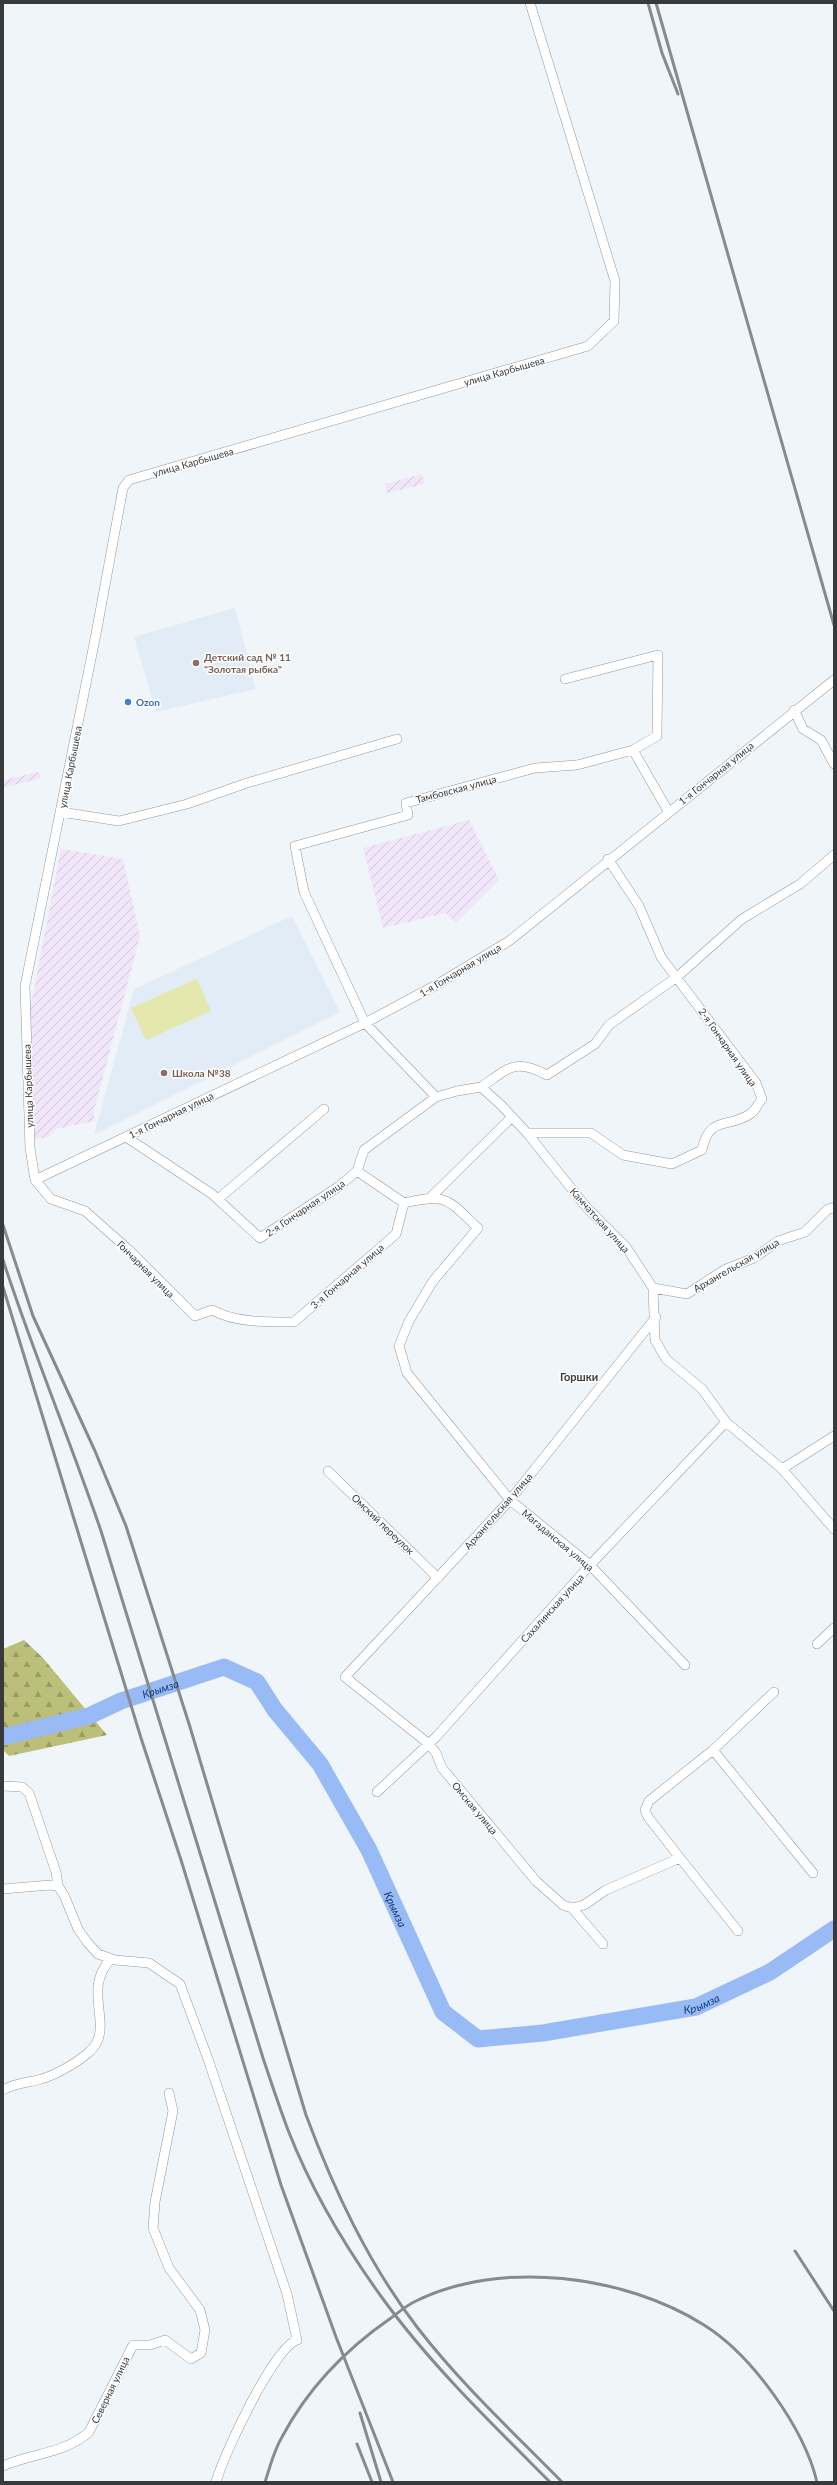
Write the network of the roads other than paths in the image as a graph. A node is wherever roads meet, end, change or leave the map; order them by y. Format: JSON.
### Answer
{"nodes":[{"id":1,"x":530,"y":3,"type":"edge"},
{"id":2,"x":565,"y":679,"type":"dead end"},
{"id":3,"x":834,"y":680,"type":"edge"},
{"id":4,"x":794,"y":710,"type":"junction"},
{"id":5,"x":397,"y":739,"type":"dead end"},
{"id":6,"x":633,"y":750,"type":"junction"},
{"id":7,"x":834,"y":764,"type":"edge"},
{"id":8,"x":668,"y":811,"type":"junction"},
{"id":9,"x":60,"y":812,"type":"junction"},
{"id":10,"x":834,"y":856,"type":"edge"},
{"id":11,"x":608,"y":859,"type":"junction"},
{"id":12,"x":678,"y":977,"type":"junction"},
{"id":13,"x":364,"y":1023,"type":"junction"},
{"id":14,"x":481,"y":1087,"type":"junction"},
{"id":15,"x":436,"y":1097,"type":"junction"},
{"id":16,"x":324,"y":1109,"type":"dead end"},
{"id":17,"x":512,"y":1117,"type":"junction"},
{"id":18,"x":527,"y":1134,"type":"junction"},
{"id":19,"x":126,"y":1137,"type":"junction"},
{"id":20,"x":357,"y":1172,"type":"junction"},
{"id":21,"x":35,"y":1180,"type":"junction"},
{"id":22,"x":431,"y":1197,"type":"junction"},
{"id":23,"x":218,"y":1199,"type":"junction"},
{"id":24,"x":404,"y":1203,"type":"junction"},
{"id":25,"x":834,"y":1208,"type":"edge"},
{"id":26,"x":653,"y":1288,"type":"junction"},
{"id":27,"x":656,"y":1317,"type":"junction"},
{"id":28,"x":268,"y":1322,"type":"joint"},
{"id":29,"x":726,"y":1422,"type":"junction"},
{"id":30,"x":834,"y":1436,"type":"edge"},
{"id":31,"x":782,"y":1469,"type":"junction"},
{"id":32,"x":328,"y":1471,"type":"dead end"},
{"id":33,"x":510,"y":1500,"type":"junction"},
{"id":34,"x":834,"y":1529,"type":"edge"},
{"id":35,"x":590,"y":1565,"type":"junction"},
{"id":36,"x":438,"y":1578,"type":"junction"},
{"id":37,"x":834,"y":1628,"type":"edge"},
{"id":38,"x":817,"y":1644,"type":"dead end"},
{"id":39,"x":685,"y":1665,"type":"dead end"},
{"id":40,"x":345,"y":1677,"type":"joint"},
{"id":41,"x":774,"y":1692,"type":"dead end"},
{"id":42,"x":429,"y":1744,"type":"junction"},
{"id":43,"x":713,"y":1750,"type":"junction"},
{"id":44,"x":3,"y":1786,"type":"edge"},
{"id":45,"x":377,"y":1792,"type":"dead end"},
{"id":46,"x":680,"y":1858,"type":"junction"},
{"id":47,"x":813,"y":1873,"type":"dead end"},
{"id":48,"x":58,"y":1886,"type":"junction"},
{"id":49,"x":3,"y":1889,"type":"edge"},
{"id":50,"x":572,"y":1908,"type":"junction"},
{"id":51,"x":738,"y":1932,"type":"dead end"},
{"id":52,"x":603,"y":1944,"type":"dead end"},
{"id":53,"x":111,"y":1959,"type":"junction"},
{"id":54,"x":3,"y":2090,"type":"edge"},
{"id":55,"x":169,"y":2093,"type":"dead end"},
{"id":56,"x":3,"y":2466,"type":"edge"},
{"id":57,"x":216,"y":2482,"type":"edge"}],
"edges":[{"from":1,"to":9,"type":"street","name":"улица Карбышева"},
{"from":2,"to":6,"type":"street"},
{"from":3,"to":4,"type":"street","name":"1-я Гончарная улица"},
{"from":4,"to":7,"type":"street"},
{"from":4,"to":8,"type":"street","name":"1-я Гончарная улица"},
{"from":5,"to":9,"type":"street"},
{"from":6,"to":8,"type":"street"},
{"from":6,"to":13,"type":"street","name":"Тамбовская улица"},
{"from":8,"to":11,"type":"street","name":"1-я Гончарная улица"},
{"from":9,"to":21,"type":"street","name":"улица Карбышева"},
{"from":10,"to":12,"type":"street"},
{"from":11,"to":12,"type":"street","name":"2-я Гончарная улица"},
{"from":11,"to":13,"type":"street","name":"1-я Гончарная улица"},
{"from":12,"to":14,"type":"street"},
{"from":12,"to":18,"type":"street","name":"2-я Гончарная улица"},
{"from":13,"to":15,"type":"street"},
{"from":13,"to":19,"type":"street","name":"1-я Гончарная улица"},
{"from":14,"to":15,"type":"street"},
{"from":14,"to":17,"type":"street"},
{"from":15,"to":20,"type":"street"},
{"from":16,"to":23,"type":"street"},
{"from":17,"to":18,"type":"street"},
{"from":17,"to":22,"type":"street"},
{"from":18,"to":26,"type":"street","name":"Камчатская улица"},
{"from":19,"to":21,"type":"street","name":"1-я Гончарная улица"},
{"from":19,"to":23,"type":"street","name":"2-я Гончарная улица"},
{"from":20,"to":23,"type":"street","name":"2-я Гончарная улица"},
{"from":20,"to":24,"type":"street"},
{"from":21,"to":28,"type":"street","name":"Гончарная улица"},
{"from":22,"to":24,"type":"street"},
{"from":22,"to":33,"type":"street","name":"Магаданская улица"},
{"from":24,"to":28,"type":"street","name":"3-я Гончарная улица"},
{"from":25,"to":26,"type":"street","name":"Архангельская улица"},
{"from":26,"to":27,"type":"street","name":"Камчатская улица"},
{"from":27,"to":29,"type":"street","name":"Камчатская улица"},
{"from":27,"to":33,"type":"street","name":"Архангельская улица"},
{"from":29,"to":31,"type":"street","name":"Камчатская улица"},
{"from":29,"to":35,"type":"street","name":"Сахалинская улица"},
{"from":30,"to":31,"type":"street"},
{"from":31,"to":34,"type":"street","name":"Камчатская улица"},
{"from":32,"to":36,"type":"street","name":"Омский переулок"},
{"from":33,"to":35,"type":"street","name":"Магаданская улица"},
{"from":33,"to":36,"type":"street","name":"Архангельская улица"},
{"from":35,"to":39,"type":"street","name":"Магаданская улица"},
{"from":35,"to":42,"type":"street","name":"Сахалинская улица"},
{"from":36,"to":40,"type":"street","name":"Архангельская улица"},
{"from":37,"to":38,"type":"street"},
{"from":40,"to":42,"type":"street","name":"Омская улица"},
{"from":41,"to":43,"type":"street"},
{"from":42,"to":45,"type":"street","name":"Сахалинская улица"},
{"from":42,"to":50,"type":"street","name":"Омская улица"},
{"from":43,"to":46,"type":"street"},
{"from":43,"to":47,"type":"street"},
{"from":44,"to":48,"type":"street"},
{"from":46,"to":50,"type":"street"},
{"from":46,"to":51,"type":"street"},
{"from":48,"to":49,"type":"street"},
{"from":48,"to":53,"type":"street"},
{"from":50,"to":52,"type":"street","name":"Омская улица"},
{"from":53,"to":54,"type":"street"},
{"from":53,"to":57,"type":"street"},
{"from":55,"to":56,"type":"street","name":"Северная улица"}]}
